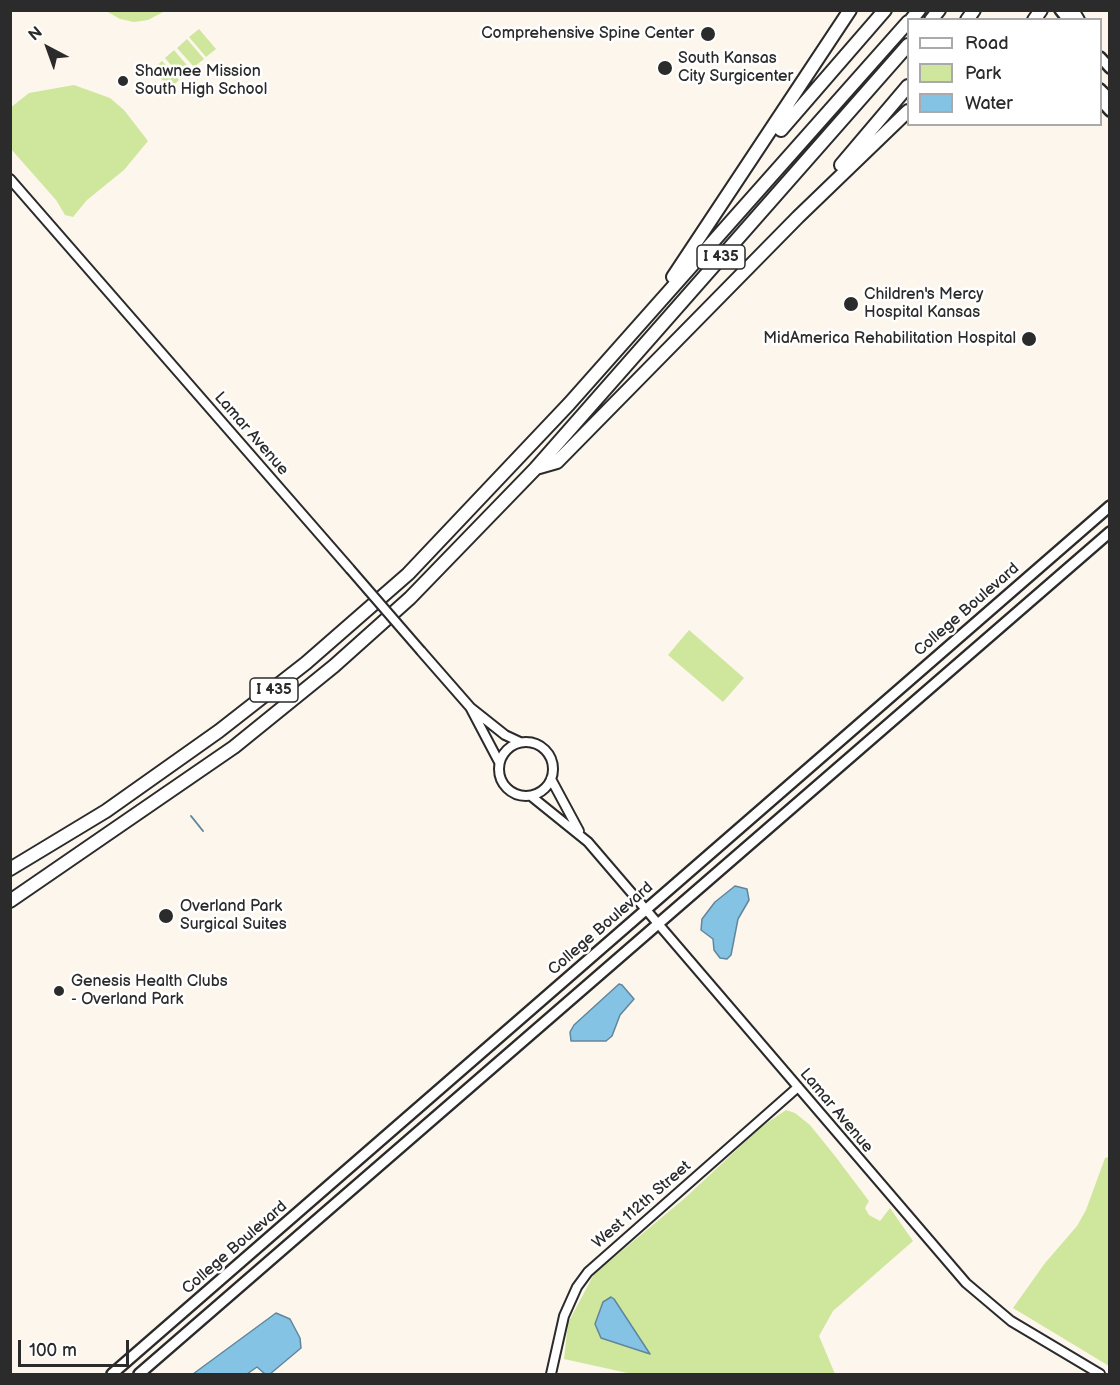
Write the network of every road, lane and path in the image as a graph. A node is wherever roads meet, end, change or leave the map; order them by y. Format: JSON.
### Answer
{"nodes":[{"id":1,"x":850,"y":10,"type":"edge"},
{"id":2,"x":885,"y":10,"type":"edge"},
{"id":3,"x":907,"y":24,"type":"edge"},
{"id":4,"x":907,"y":47,"type":"edge"},
{"id":5,"x":907,"y":88,"type":"edge"},
{"id":6,"x":907,"y":113,"type":"edge"},
{"id":7,"x":743,"y":175,"type":"junction"},
{"id":8,"x":10,"y":179,"type":"edge"},
{"id":9,"x":798,"y":217,"type":"junction"},
{"id":10,"x":644,"y":320,"type":"junction"},
{"id":11,"x":535,"y":469,"type":"junction"},
{"id":12,"x":1110,"y":506,"type":"edge"},
{"id":13,"x":1110,"y":532,"type":"edge"},
{"id":14,"x":470,"y":707,"type":"junction"},
{"id":15,"x":521,"y":742,"type":"junction"},
{"id":16,"x":499,"y":763,"type":"junction"},
{"id":17,"x":551,"y":778,"type":"junction"},
{"id":18,"x":531,"y":796,"type":"junction"},
{"id":19,"x":579,"y":833,"type":"junction"},
{"id":20,"x":88,"y":846,"type":"junction"},
{"id":21,"x":10,"y":869,"type":"edge"},
{"id":22,"x":10,"y":891,"type":"edge"},
{"id":23,"x":10,"y":901,"type":"edge"},
{"id":24,"x":646,"y":909,"type":"junction"},
{"id":25,"x":659,"y":924,"type":"junction"},
{"id":26,"x":798,"y":1087,"type":"junction"},
{"id":27,"x":112,"y":1374,"type":"edge"},
{"id":28,"x":139,"y":1374,"type":"edge"},
{"id":29,"x":551,"y":1374,"type":"edge"},
{"id":30,"x":1100,"y":1374,"type":"edge"}],
"edges":[{"from":1,"to":7,"type":"highway"},
{"from":2,"to":7,"type":"highway"},
{"from":3,"to":10,"type":"highway","number":"I 435"},
{"from":4,"to":11,"type":"highway","number":"I 435"},
{"from":5,"to":9,"type":"highway"},
{"from":6,"to":9,"type":"highway"},
{"from":7,"to":10,"type":"highway"},
{"from":8,"to":14,"type":"street","name":"Lamar Avenue","bridge":true},
{"from":9,"to":11,"type":"highway"},
{"from":10,"to":21,"type":"highway","number":"I 435"},
{"from":11,"to":20,"type":"highway","number":"I 435"},
{"from":12,"to":24,"type":"main road","name":"College Boulevard"},
{"from":13,"to":25,"type":"main road","name":"College Boulevard"},
{"from":14,"to":15,"type":"street","name":"Lamar Avenue"},
{"from":14,"to":16,"type":"street","name":"Lamar Avenue"},
{"from":15,"to":16,"type":"street"},
{"from":15,"to":17,"type":"street"},
{"from":16,"to":18,"type":"street"},
{"from":17,"to":18,"type":"street"},
{"from":17,"to":19,"type":"street","name":"Lamar Avenue"},
{"from":18,"to":19,"type":"street","name":"Lamar Avenue"},
{"from":19,"to":24,"type":"street","name":"Lamar Avenue"},
{"from":20,"to":22,"type":"highway","number":"I 435"},
{"from":20,"to":23,"type":"highway"},
{"from":24,"to":25,"type":"street","name":"Lamar Avenue"},
{"from":24,"to":27,"type":"main road","name":"College Boulevard"},
{"from":25,"to":26,"type":"street","name":"Lamar Avenue"},
{"from":25,"to":28,"type":"main road","name":"College Boulevard"},
{"from":26,"to":29,"type":"street","name":"West 112th Street"},
{"from":26,"to":30,"type":"street","name":"Lamar Avenue"}]}
